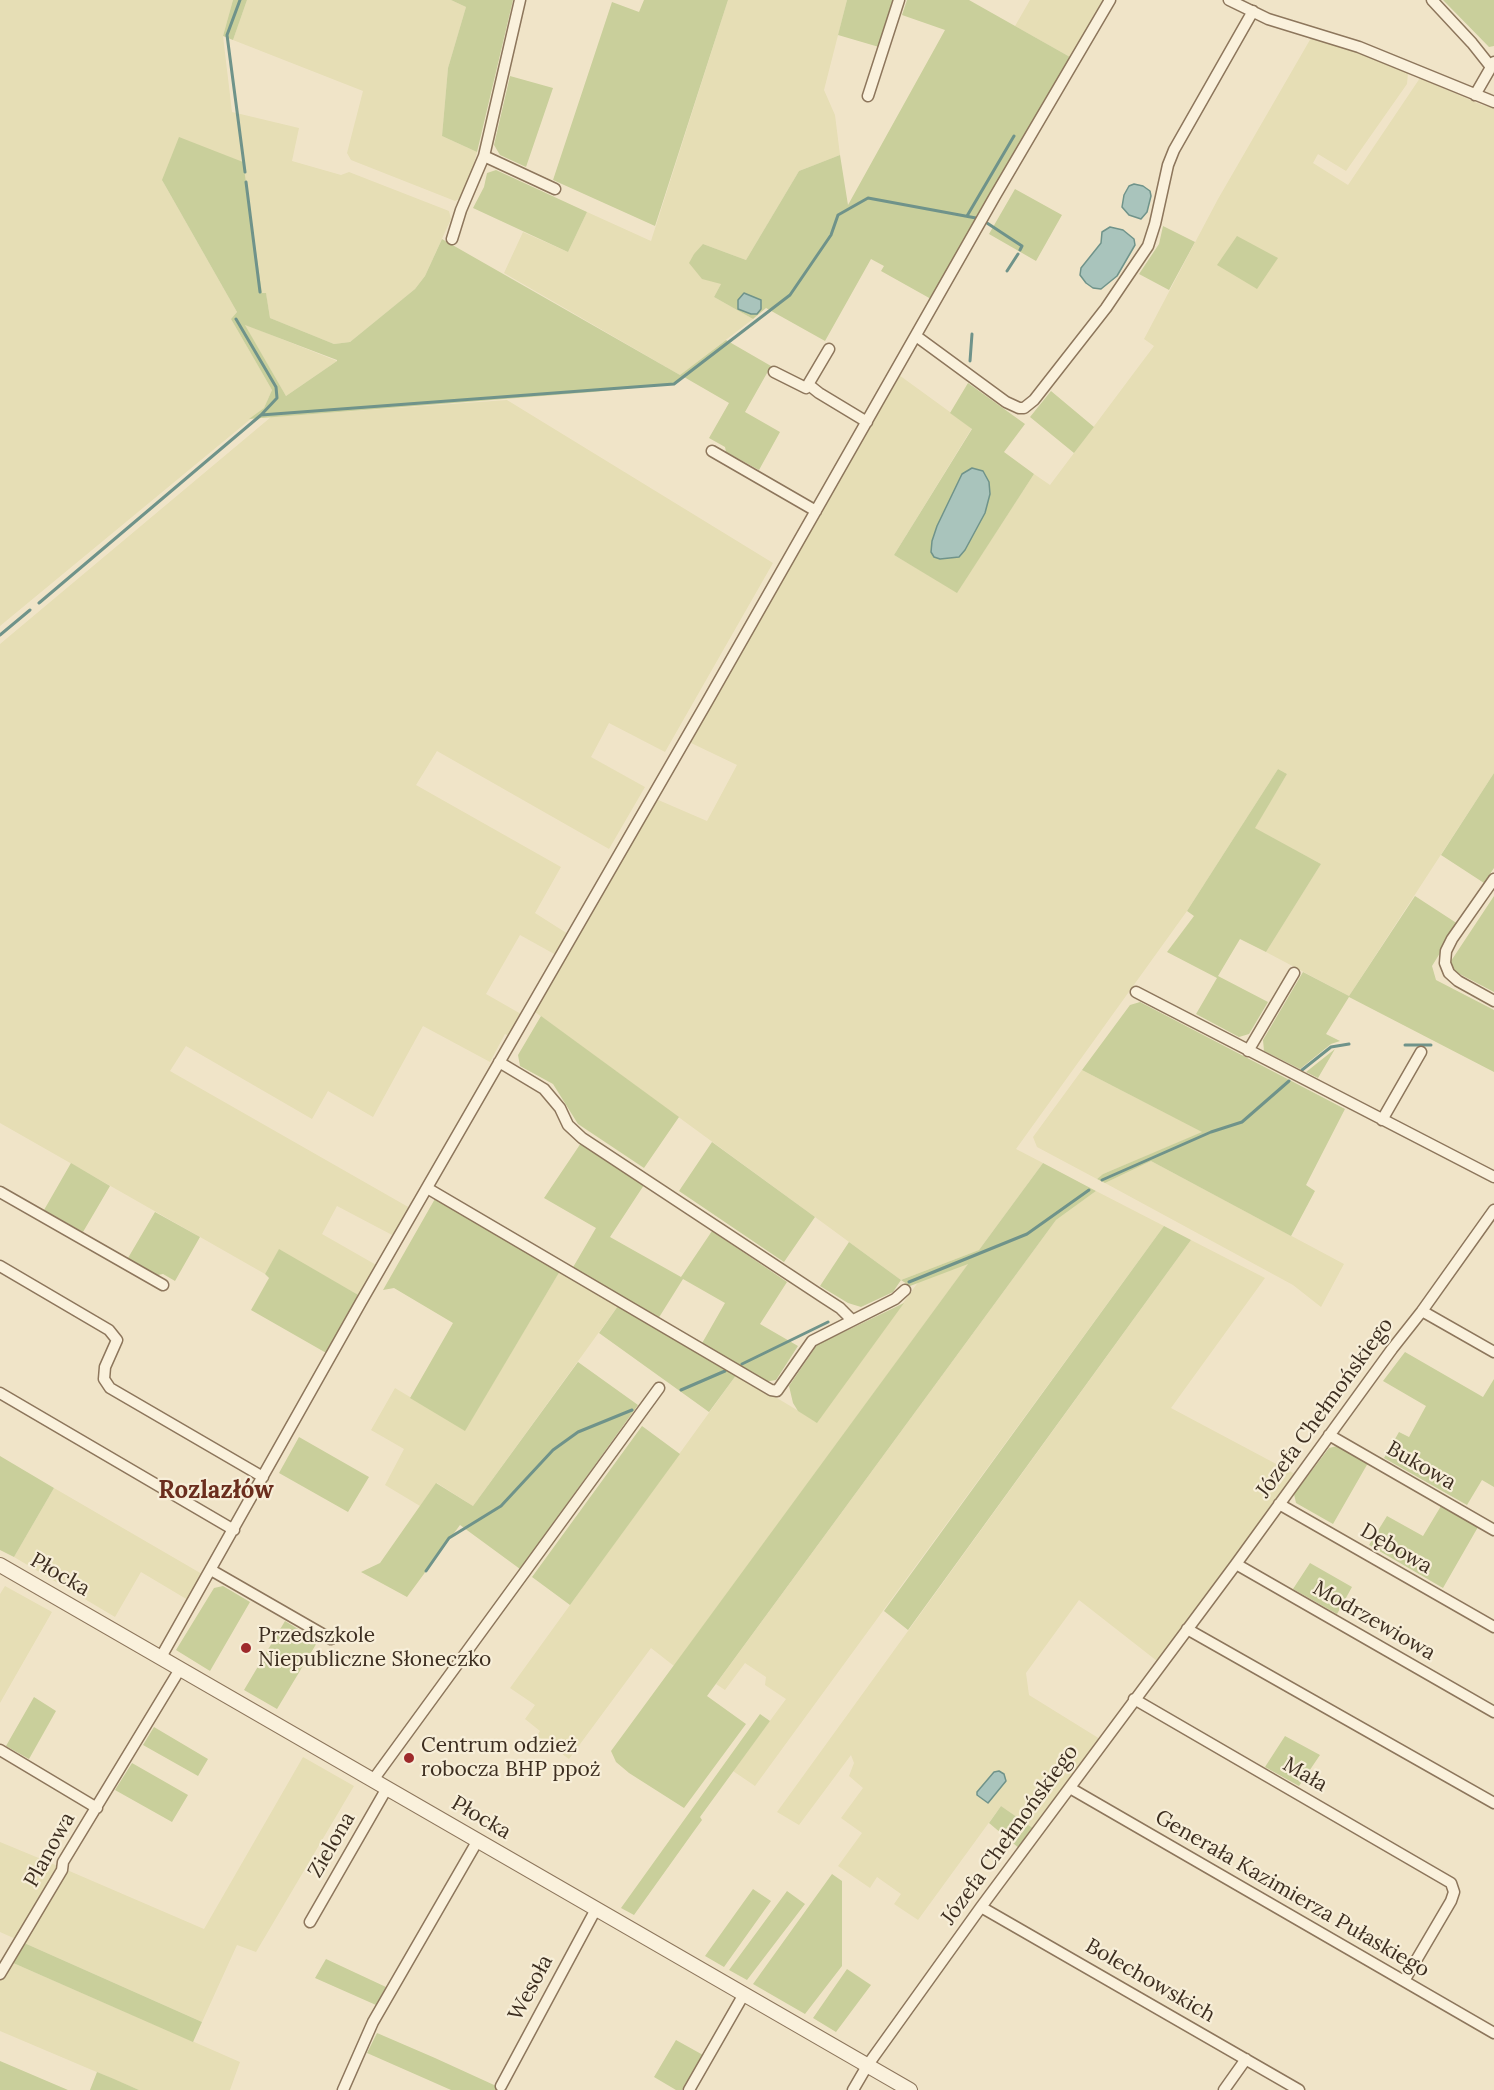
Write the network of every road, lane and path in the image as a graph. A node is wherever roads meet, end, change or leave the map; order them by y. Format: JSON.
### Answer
{"nodes":[{"id":1,"x":520,"y":0,"type":"edge"},
{"id":2,"x":899,"y":0,"type":"edge"},
{"id":3,"x":1110,"y":0,"type":"edge"},
{"id":4,"x":1229,"y":0,"type":"edge"},
{"id":5,"x":1432,"y":0,"type":"edge"},
{"id":6,"x":1253,"y":12,"type":"junction"},
{"id":7,"x":1492,"y":65,"type":"edge"},
{"id":8,"x":1474,"y":95,"type":"junction"},
{"id":9,"x":868,"y":96,"type":"dead end"},
{"id":10,"x":1494,"y":102,"type":"edge"},
{"id":11,"x":484,"y":156,"type":"junction"},
{"id":12,"x":555,"y":189,"type":"dead end"},
{"id":13,"x":452,"y":239,"type":"dead end"},
{"id":14,"x":916,"y":336,"type":"junction"},
{"id":15,"x":829,"y":349,"type":"dead end"},
{"id":16,"x":774,"y":372,"type":"dead end"},
{"id":17,"x":810,"y":385,"type":"junction"},
{"id":18,"x":867,"y":422,"type":"junction"},
{"id":19,"x":712,"y":451,"type":"dead end"},
{"id":20,"x":816,"y":511,"type":"junction"},
{"id":21,"x":1494,"y":879,"type":"edge"},
{"id":22,"x":1294,"y":973,"type":"dead end"},
{"id":23,"x":1136,"y":992,"type":"dead end"},
{"id":24,"x":1494,"y":1001,"type":"edge"},
{"id":25,"x":1248,"y":1051,"type":"junction"},
{"id":26,"x":1421,"y":1052,"type":"dead end"},
{"id":27,"x":499,"y":1062,"type":"junction"},
{"id":28,"x":1382,"y":1120,"type":"junction"},
{"id":29,"x":1494,"y":1177,"type":"edge"},
{"id":30,"x":427,"y":1188,"type":"junction"},
{"id":31,"x":0,"y":1192,"type":"edge"},
{"id":32,"x":1494,"y":1210,"type":"edge"},
{"id":33,"x":0,"y":1266,"type":"edge"},
{"id":34,"x":163,"y":1285,"type":"dead end"},
{"id":35,"x":905,"y":1290,"type":"dead end"},
{"id":36,"x":1422,"y":1311,"type":"junction"},
{"id":37,"x":852,"y":1320,"type":"junction"},
{"id":38,"x":1494,"y":1352,"type":"edge"},
{"id":39,"x":659,"y":1388,"type":"dead end"},
{"id":40,"x":0,"y":1393,"type":"edge"},
{"id":41,"x":1329,"y":1435,"type":"junction"},
{"id":42,"x":263,"y":1477,"type":"junction"},
{"id":43,"x":1279,"y":1504,"type":"junction"},
{"id":44,"x":234,"y":1530,"type":"junction"},
{"id":45,"x":1494,"y":1530,"type":"edge"},
{"id":46,"x":0,"y":1564,"type":"edge"},
{"id":47,"x":1236,"y":1564,"type":"junction"},
{"id":48,"x":211,"y":1570,"type":"junction"},
{"id":49,"x":1494,"y":1627,"type":"edge"},
{"id":50,"x":1187,"y":1629,"type":"junction"},
{"id":51,"x":331,"y":1639,"type":"dead end"},
{"id":52,"x":161,"y":1657,"type":"junction"},
{"id":53,"x":180,"y":1668,"type":"junction"},
{"id":54,"x":1134,"y":1699,"type":"junction"},
{"id":55,"x":1494,"y":1712,"type":"edge"},
{"id":56,"x":0,"y":1750,"type":"edge"},
{"id":57,"x":373,"y":1779,"type":"junction"},
{"id":58,"x":387,"y":1788,"type":"junction"},
{"id":59,"x":1070,"y":1788,"type":"junction"},
{"id":60,"x":1494,"y":1803,"type":"edge"},
{"id":61,"x":97,"y":1808,"type":"junction"},
{"id":62,"x":478,"y":1840,"type":"junction"},
{"id":63,"x":981,"y":1907,"type":"junction"},
{"id":64,"x":596,"y":1909,"type":"junction"},
{"id":65,"x":310,"y":1922,"type":"dead end"},
{"id":66,"x":0,"y":1974,"type":"edge"},
{"id":67,"x":1404,"y":1981,"type":"junction"},
{"id":68,"x":744,"y":1994,"type":"junction"},
{"id":69,"x":1494,"y":2033,"type":"edge"},
{"id":70,"x":1246,"y":2059,"type":"junction"},
{"id":71,"x":867,"y":2066,"type":"junction"},
{"id":72,"x":501,"y":2086,"type":"dead end"},
{"id":73,"x":343,"y":2090,"type":"edge"},
{"id":74,"x":689,"y":2090,"type":"edge"},
{"id":75,"x":853,"y":2090,"type":"edge"},
{"id":76,"x":910,"y":2090,"type":"edge"},
{"id":77,"x":1224,"y":2090,"type":"edge"},
{"id":78,"x":1299,"y":2090,"type":"edge"}],
"edges":[{"from":1,"to":11,"type":"street"},
{"from":2,"to":9,"type":"street"},
{"from":3,"to":14,"type":"street"},
{"from":4,"to":6,"type":"street"},
{"from":5,"to":7,"type":"street"},
{"from":6,"to":8,"type":"street"},
{"from":6,"to":14,"type":"street"},
{"from":7,"to":8,"type":"street"},
{"from":8,"to":10,"type":"street"},
{"from":11,"to":12,"type":"street"},
{"from":11,"to":13,"type":"street"},
{"from":14,"to":18,"type":"street"},
{"from":15,"to":17,"type":"street"},
{"from":16,"to":17,"type":"street"},
{"from":17,"to":18,"type":"street"},
{"from":18,"to":20,"type":"street"},
{"from":19,"to":20,"type":"street"},
{"from":20,"to":27,"type":"street"},
{"from":21,"to":24,"type":"street"},
{"from":22,"to":25,"type":"street"},
{"from":23,"to":25,"type":"street"},
{"from":25,"to":28,"type":"street"},
{"from":26,"to":28,"type":"street"},
{"from":27,"to":30,"type":"street"},
{"from":27,"to":37,"type":"street"},
{"from":28,"to":29,"type":"street"},
{"from":30,"to":37,"type":"street"},
{"from":30,"to":42,"type":"street"},
{"from":31,"to":34,"type":"street"},
{"from":32,"to":36,"type":"street","name":"Józefa Chełmońskiego"},
{"from":33,"to":42,"type":"street"},
{"from":35,"to":37,"type":"street"},
{"from":36,"to":38,"type":"street"},
{"from":36,"to":41,"type":"street","name":"Józefa Chełmońskiego"},
{"from":39,"to":57,"type":"street"},
{"from":40,"to":44,"type":"street"},
{"from":41,"to":43,"type":"street","name":"Józefa Chełmońskiego"},
{"from":41,"to":45,"type":"street","name":"Bukowa"},
{"from":42,"to":44,"type":"street"},
{"from":43,"to":47,"type":"street","name":"Józefa Chełmońskiego"},
{"from":43,"to":49,"type":"street","name":"Dębowa"},
{"from":44,"to":48,"type":"street"},
{"from":46,"to":52,"type":"street","name":"Płocka"},
{"from":47,"to":50,"type":"street","name":"Józefa Chełmońskiego"},
{"from":47,"to":55,"type":"street","name":"Modrzewiowa"},
{"from":48,"to":51,"type":"street"},
{"from":48,"to":52,"type":"street"},
{"from":50,"to":54,"type":"street","name":"Józefa Chełmońskiego"},
{"from":50,"to":60,"type":"street"},
{"from":52,"to":53,"type":"street","name":"Płocka"},
{"from":53,"to":57,"type":"street","name":"Płocka"},
{"from":53,"to":61,"type":"street","name":"Planowa"},
{"from":54,"to":59,"type":"street","name":"Józefa Chełmońskiego"},
{"from":54,"to":67,"type":"street","name":"Mała"},
{"from":56,"to":61,"type":"street","name":"Planowa"},
{"from":57,"to":58,"type":"street","name":"Płocka"},
{"from":58,"to":62,"type":"street","name":"Płocka"},
{"from":58,"to":65,"type":"street","name":"Zielona"},
{"from":59,"to":63,"type":"street","name":"Józefa Chełmońskiego"},
{"from":59,"to":67,"type":"street","name":"Generała Kazimierza Pułaskiego"},
{"from":61,"to":66,"type":"street","name":"Planowa"},
{"from":62,"to":64,"type":"street","name":"Płocka"},
{"from":62,"to":73,"type":"street"},
{"from":63,"to":70,"type":"street","name":"Bolechowskich"},
{"from":63,"to":71,"type":"street","name":"Józefa Chełmońskiego"},
{"from":64,"to":68,"type":"street","name":"Płocka"},
{"from":64,"to":72,"type":"street","name":"Wesoła"},
{"from":67,"to":69,"type":"street","name":"Generała Kazimierza Pułaskiego"},
{"from":68,"to":71,"type":"street","name":"Płocka"},
{"from":68,"to":74,"type":"street"},
{"from":70,"to":77,"type":"street"},
{"from":70,"to":78,"type":"street","name":"Bolechowskich"},
{"from":71,"to":75,"type":"street","name":"Józefa Chełmońskiego"},
{"from":71,"to":76,"type":"street","name":"Płocka"}]}
